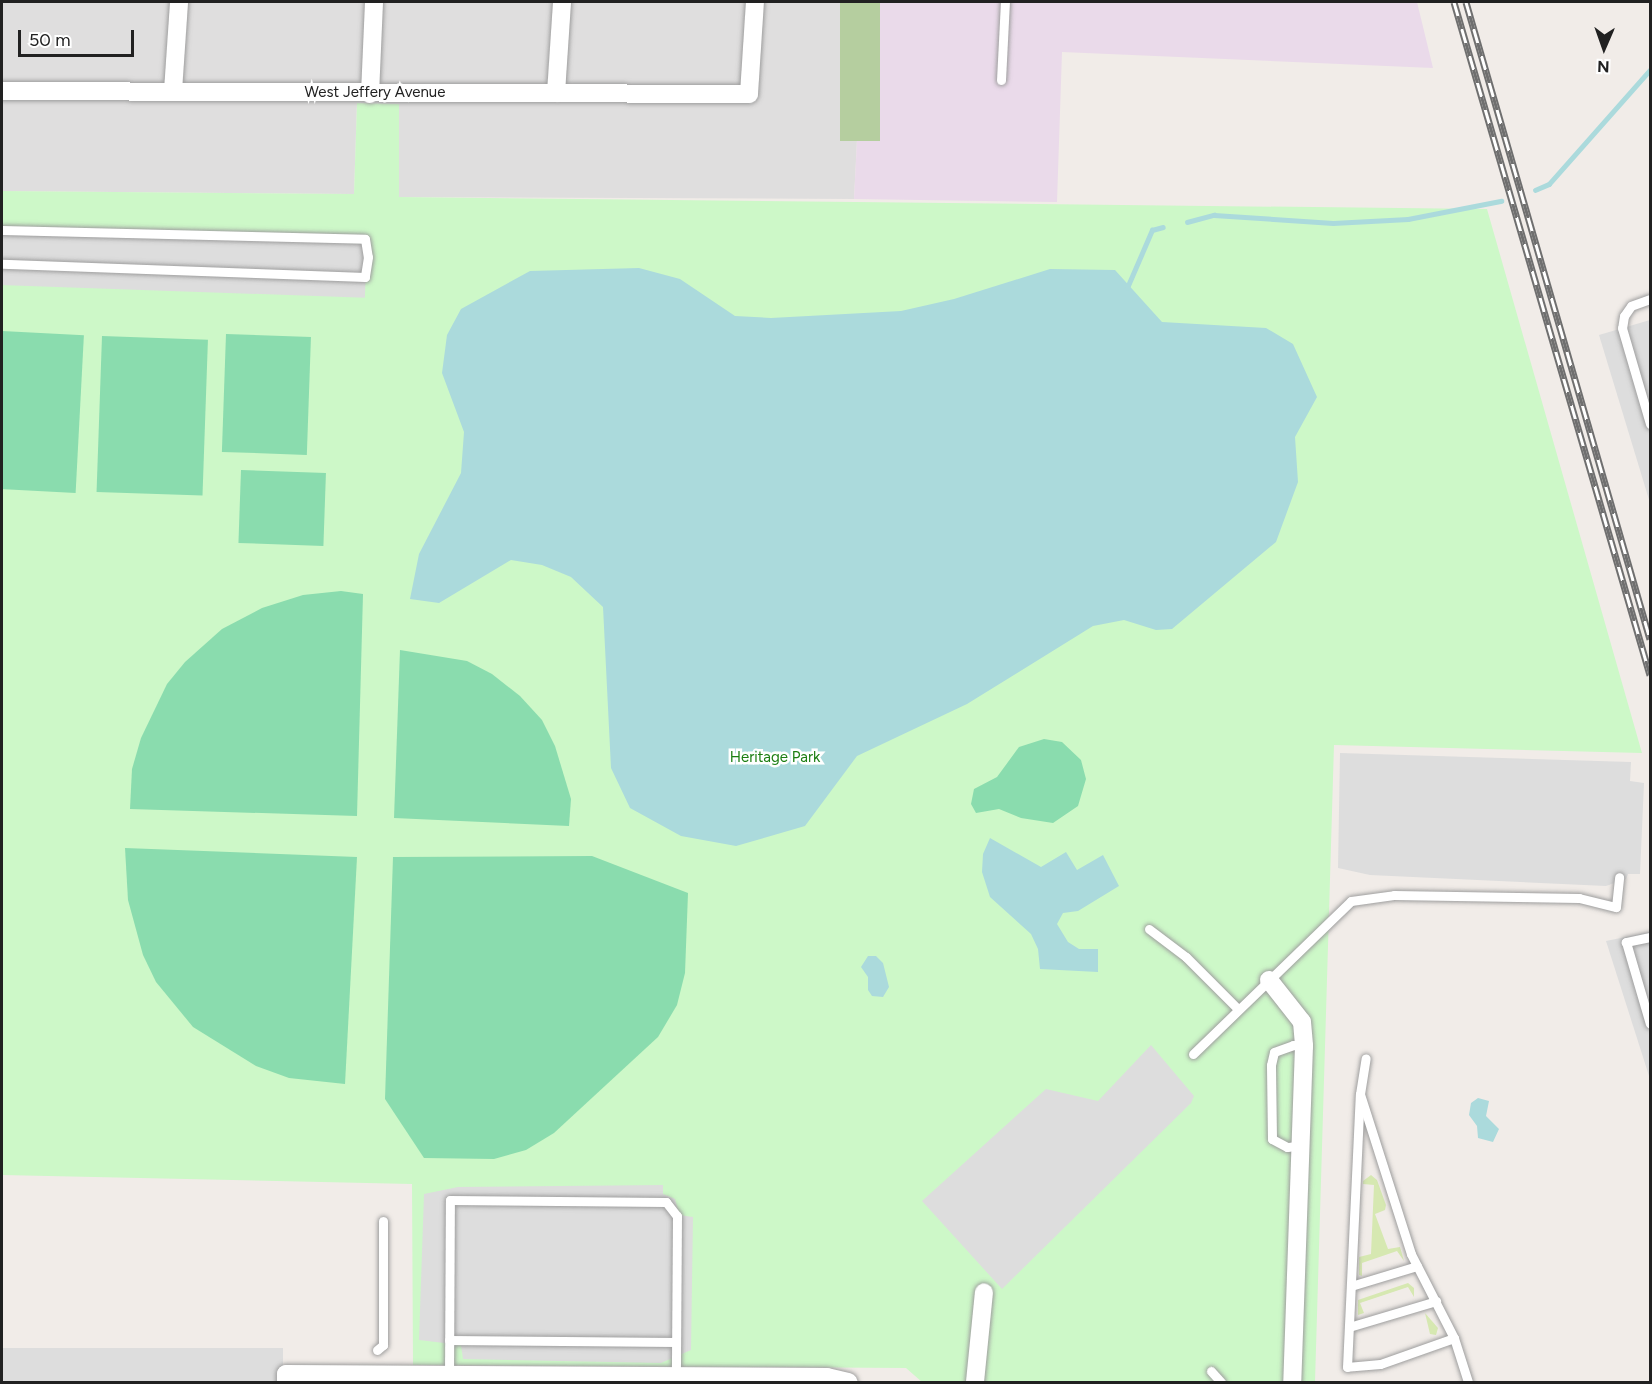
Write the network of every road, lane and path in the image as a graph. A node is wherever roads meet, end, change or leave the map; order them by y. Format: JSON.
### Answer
{"nodes":[{"id":1,"x":179,"y":2,"type":"edge"},
{"id":2,"x":374,"y":2,"type":"edge"},
{"id":3,"x":562,"y":2,"type":"edge"},
{"id":4,"x":754,"y":2,"type":"edge"},
{"id":5,"x":1005,"y":2,"type":"edge"},
{"id":6,"x":1001,"y":80,"type":"dead end"},
{"id":7,"x":2,"y":91,"type":"edge"},
{"id":8,"x":173,"y":91,"type":"junction"},
{"id":9,"x":556,"y":93,"type":"junction"},
{"id":10,"x":370,"y":94,"type":"junction"},
{"id":11,"x":2,"y":230,"type":"edge"},
{"id":12,"x":2,"y":264,"type":"edge"},
{"id":13,"x":1650,"y":299,"type":"edge"},
{"id":14,"x":1650,"y":424,"type":"edge"},
{"id":15,"x":1619,"y":877,"type":"dead end"},
{"id":16,"x":1149,"y":929,"type":"dead end"},
{"id":17,"x":1650,"y":937,"type":"edge"},
{"id":18,"x":1269,"y":980,"type":"junction"},
{"id":19,"x":1238,"y":1010,"type":"junction"},
{"id":20,"x":1650,"y":1024,"type":"edge"},
{"id":21,"x":1304,"y":1046,"type":"junction"},
{"id":22,"x":1193,"y":1054,"type":"dead end"},
{"id":23,"x":1366,"y":1058,"type":"dead end"},
{"id":24,"x":1360,"y":1094,"type":"junction"},
{"id":25,"x":1302,"y":1145,"type":"junction"},
{"id":26,"x":382,"y":1221,"type":"dead end"},
{"id":27,"x":1417,"y":1266,"type":"junction"},
{"id":28,"x":1351,"y":1286,"type":"junction"},
{"id":29,"x":984,"y":1292,"type":"dead end"},
{"id":30,"x":1436,"y":1301,"type":"junction"},
{"id":31,"x":1348,"y":1327,"type":"junction"},
{"id":32,"x":1454,"y":1338,"type":"junction"},
{"id":33,"x":449,"y":1340,"type":"junction"},
{"id":34,"x":676,"y":1342,"type":"junction"},
{"id":35,"x":377,"y":1350,"type":"dead end"},
{"id":36,"x":1211,"y":1371,"type":"dead end"},
{"id":37,"x":449,"y":1376,"type":"junction"},
{"id":38,"x":676,"y":1377,"type":"junction"},
{"id":39,"x":286,"y":1378,"type":"edge"},
{"id":40,"x":614,"y":1380,"type":"edge"},
{"id":41,"x":735,"y":1380,"type":"edge"},
{"id":42,"x":778,"y":1380,"type":"edge"},
{"id":43,"x":848,"y":1383,"type":"edge"},
{"id":44,"x":975,"y":1383,"type":"edge"},
{"id":45,"x":1221,"y":1383,"type":"edge"},
{"id":46,"x":1292,"y":1383,"type":"edge"},
{"id":47,"x":1468,"y":1383,"type":"edge"}],
"edges":[{"from":1,"to":8,"type":"street"},
{"from":2,"to":10,"type":"street"},
{"from":3,"to":9,"type":"street"},
{"from":4,"to":9,"type":"street","name":"West Jeffery Avenue"},
{"from":5,"to":6,"type":"lane"},
{"from":7,"to":8,"type":"street","name":"West Jeffery Avenue"},
{"from":8,"to":10,"type":"street","name":"West Jeffery Avenue"},
{"from":9,"to":10,"type":"street","name":"West Jeffery Avenue"},
{"from":11,"to":12,"type":"lane"},
{"from":13,"to":14,"type":"lane"},
{"from":15,"to":18,"type":"lane"},
{"from":16,"to":19,"type":"lane"},
{"from":17,"to":20,"type":"lane"},
{"from":18,"to":19,"type":"lane"},
{"from":18,"to":21,"type":"street"},
{"from":19,"to":22,"type":"lane"},
{"from":21,"to":25,"type":"street"},
{"from":21,"to":25,"type":"lane"},
{"from":23,"to":24,"type":"lane"},
{"from":24,"to":27,"type":"lane"},
{"from":24,"to":28,"type":"lane"},
{"from":25,"to":46,"type":"street"},
{"from":26,"to":35,"type":"lane"},
{"from":27,"to":28,"type":"lane"},
{"from":27,"to":30,"type":"lane"},
{"from":28,"to":31,"type":"lane"},
{"from":29,"to":44,"type":"street"},
{"from":30,"to":31,"type":"lane"},
{"from":30,"to":32,"type":"lane"},
{"from":31,"to":32,"type":"lane"},
{"from":32,"to":47,"type":"lane"},
{"from":33,"to":34,"type":"lane"},
{"from":33,"to":34,"type":"lane"},
{"from":33,"to":37,"type":"lane"},
{"from":34,"to":38,"type":"lane"},
{"from":36,"to":45,"type":"lane"},
{"from":37,"to":39,"type":"street"},
{"from":37,"to":40,"type":"street"},
{"from":38,"to":40,"type":"street"},
{"from":38,"to":41,"type":"street"},
{"from":41,"to":42,"type":"street"},
{"from":42,"to":43,"type":"street"}]}
